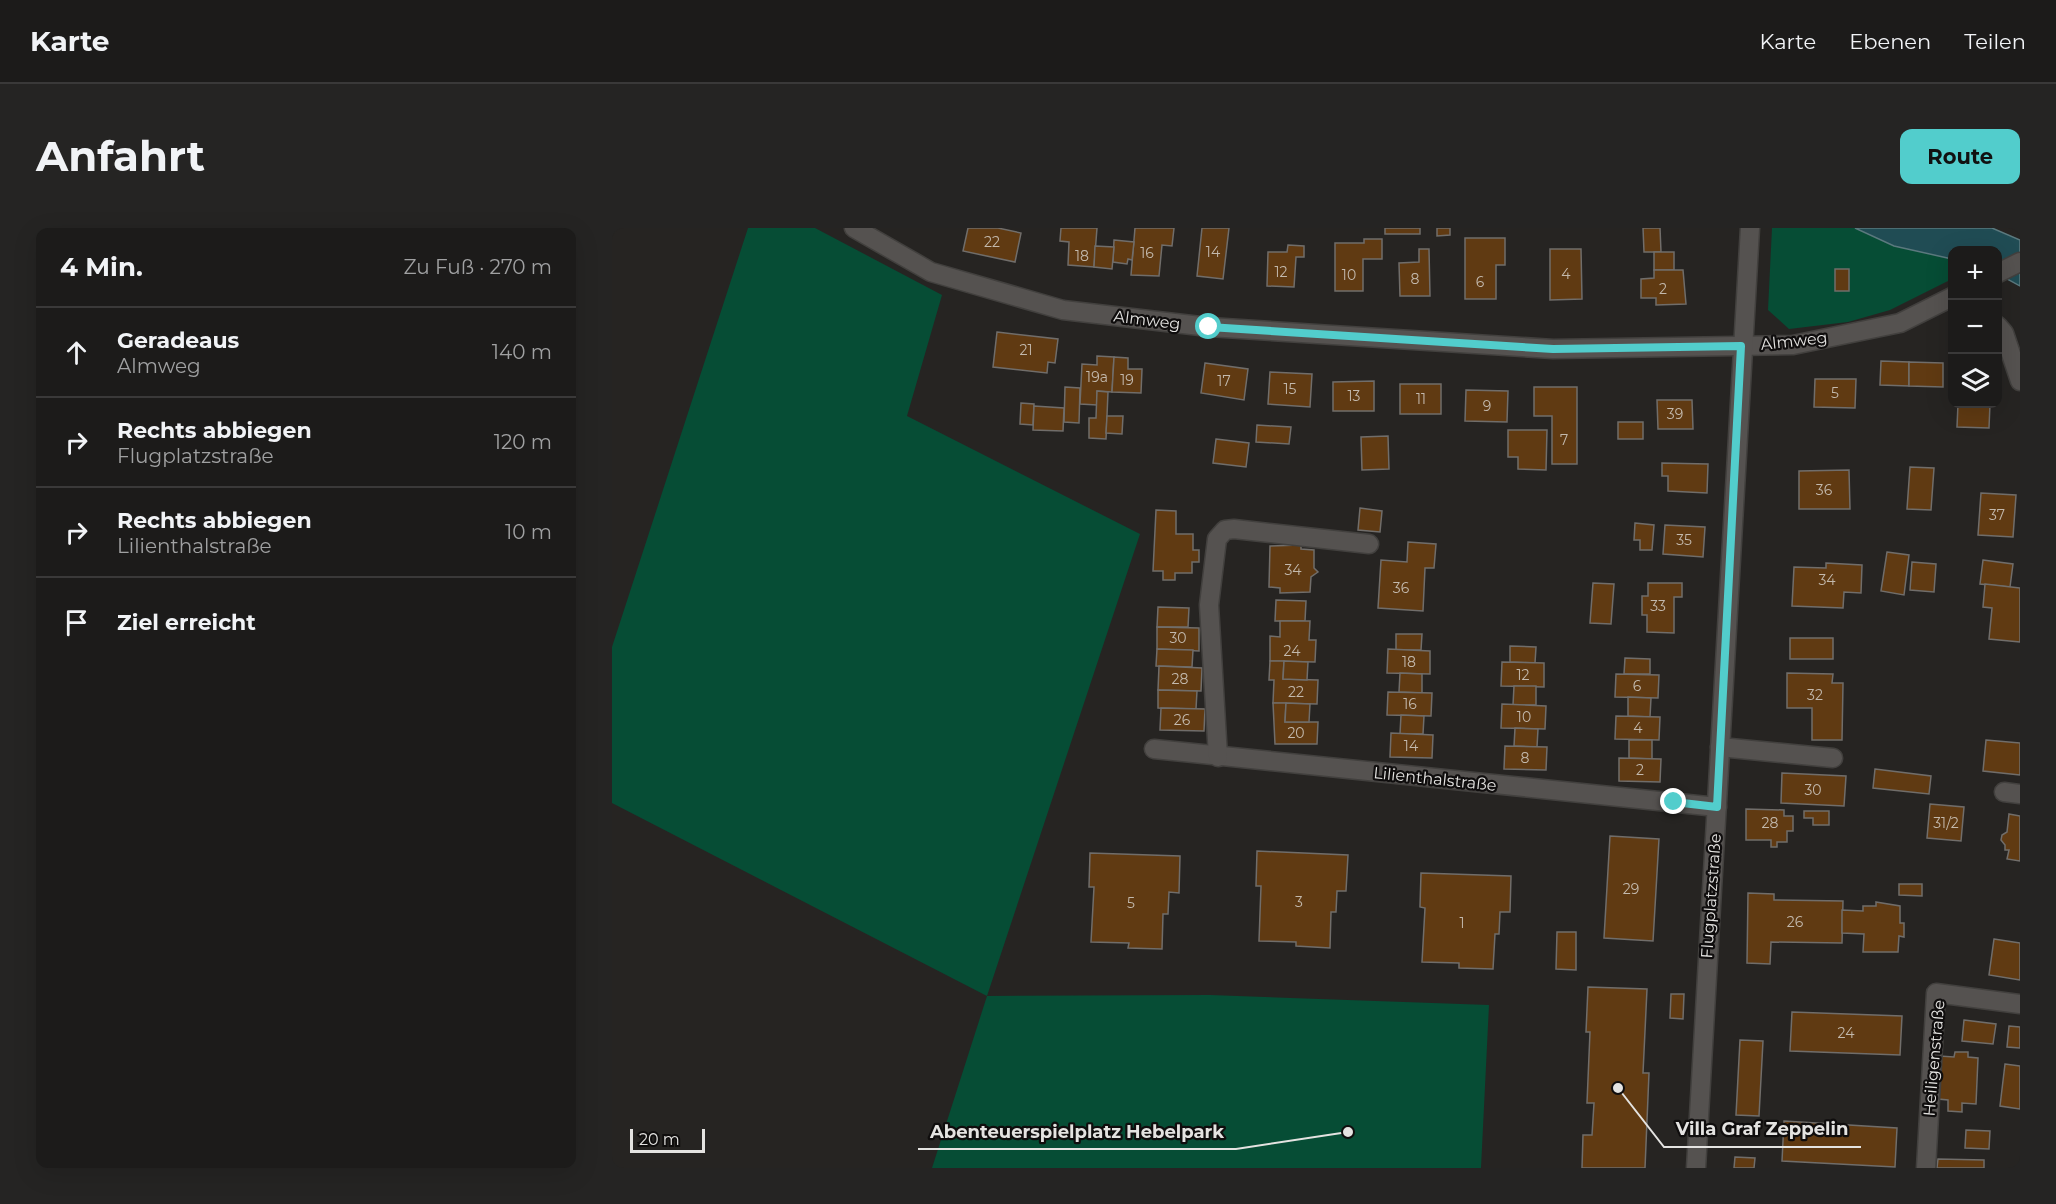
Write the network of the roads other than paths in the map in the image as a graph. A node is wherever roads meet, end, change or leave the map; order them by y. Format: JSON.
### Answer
{"nodes":[{"id":1,"x":854,"y":228,"type":"edge"},
{"id":2,"x":1750,"y":228,"type":"edge"},
{"id":3,"x":2020,"y":262,"type":"edge"},
{"id":4,"x":2002,"y":271,"type":"edge"},
{"id":5,"x":1948,"y":299,"type":"edge"},
{"id":6,"x":2002,"y":331,"type":"edge"},
{"id":7,"x":1741,"y":346,"type":"junction"},
{"id":8,"x":2020,"y":381,"type":"edge"},
{"id":9,"x":1369,"y":544,"type":"dead end"},
{"id":10,"x":1720,"y":747,"type":"junction"},
{"id":11,"x":1154,"y":749,"type":"dead end"},
{"id":12,"x":1218,"y":757,"type":"junction"},
{"id":13,"x":1833,"y":758,"type":"dead end"},
{"id":14,"x":1717,"y":807,"type":"junction"},
{"id":15,"x":2020,"y":1004,"type":"edge"},
{"id":16,"x":1696,"y":1168,"type":"edge"},
{"id":17,"x":1926,"y":1168,"type":"edge"}],
"edges":[{"from":1,"to":7,"type":"street","name":"Almweg"},
{"from":2,"to":7,"type":"street","name":"Flugplatzstraße"},
{"from":3,"to":4,"type":"street"},
{"from":5,"to":7,"type":"street","name":"Almweg"},
{"from":6,"to":8,"type":"street"},
{"from":7,"to":10,"type":"street","name":"Flugplatzstraße"},
{"from":9,"to":12,"type":"street"},
{"from":10,"to":13,"type":"street"},
{"from":10,"to":14,"type":"street","name":"Flugplatzstraße"},
{"from":11,"to":12,"type":"street","name":"Lilienthalstraße"},
{"from":12,"to":14,"type":"street","name":"Lilienthalstraße"},
{"from":14,"to":16,"type":"street","name":"Flugplatzstraße"},
{"from":15,"to":17,"type":"street","name":"Heiligenstraße"}]}
